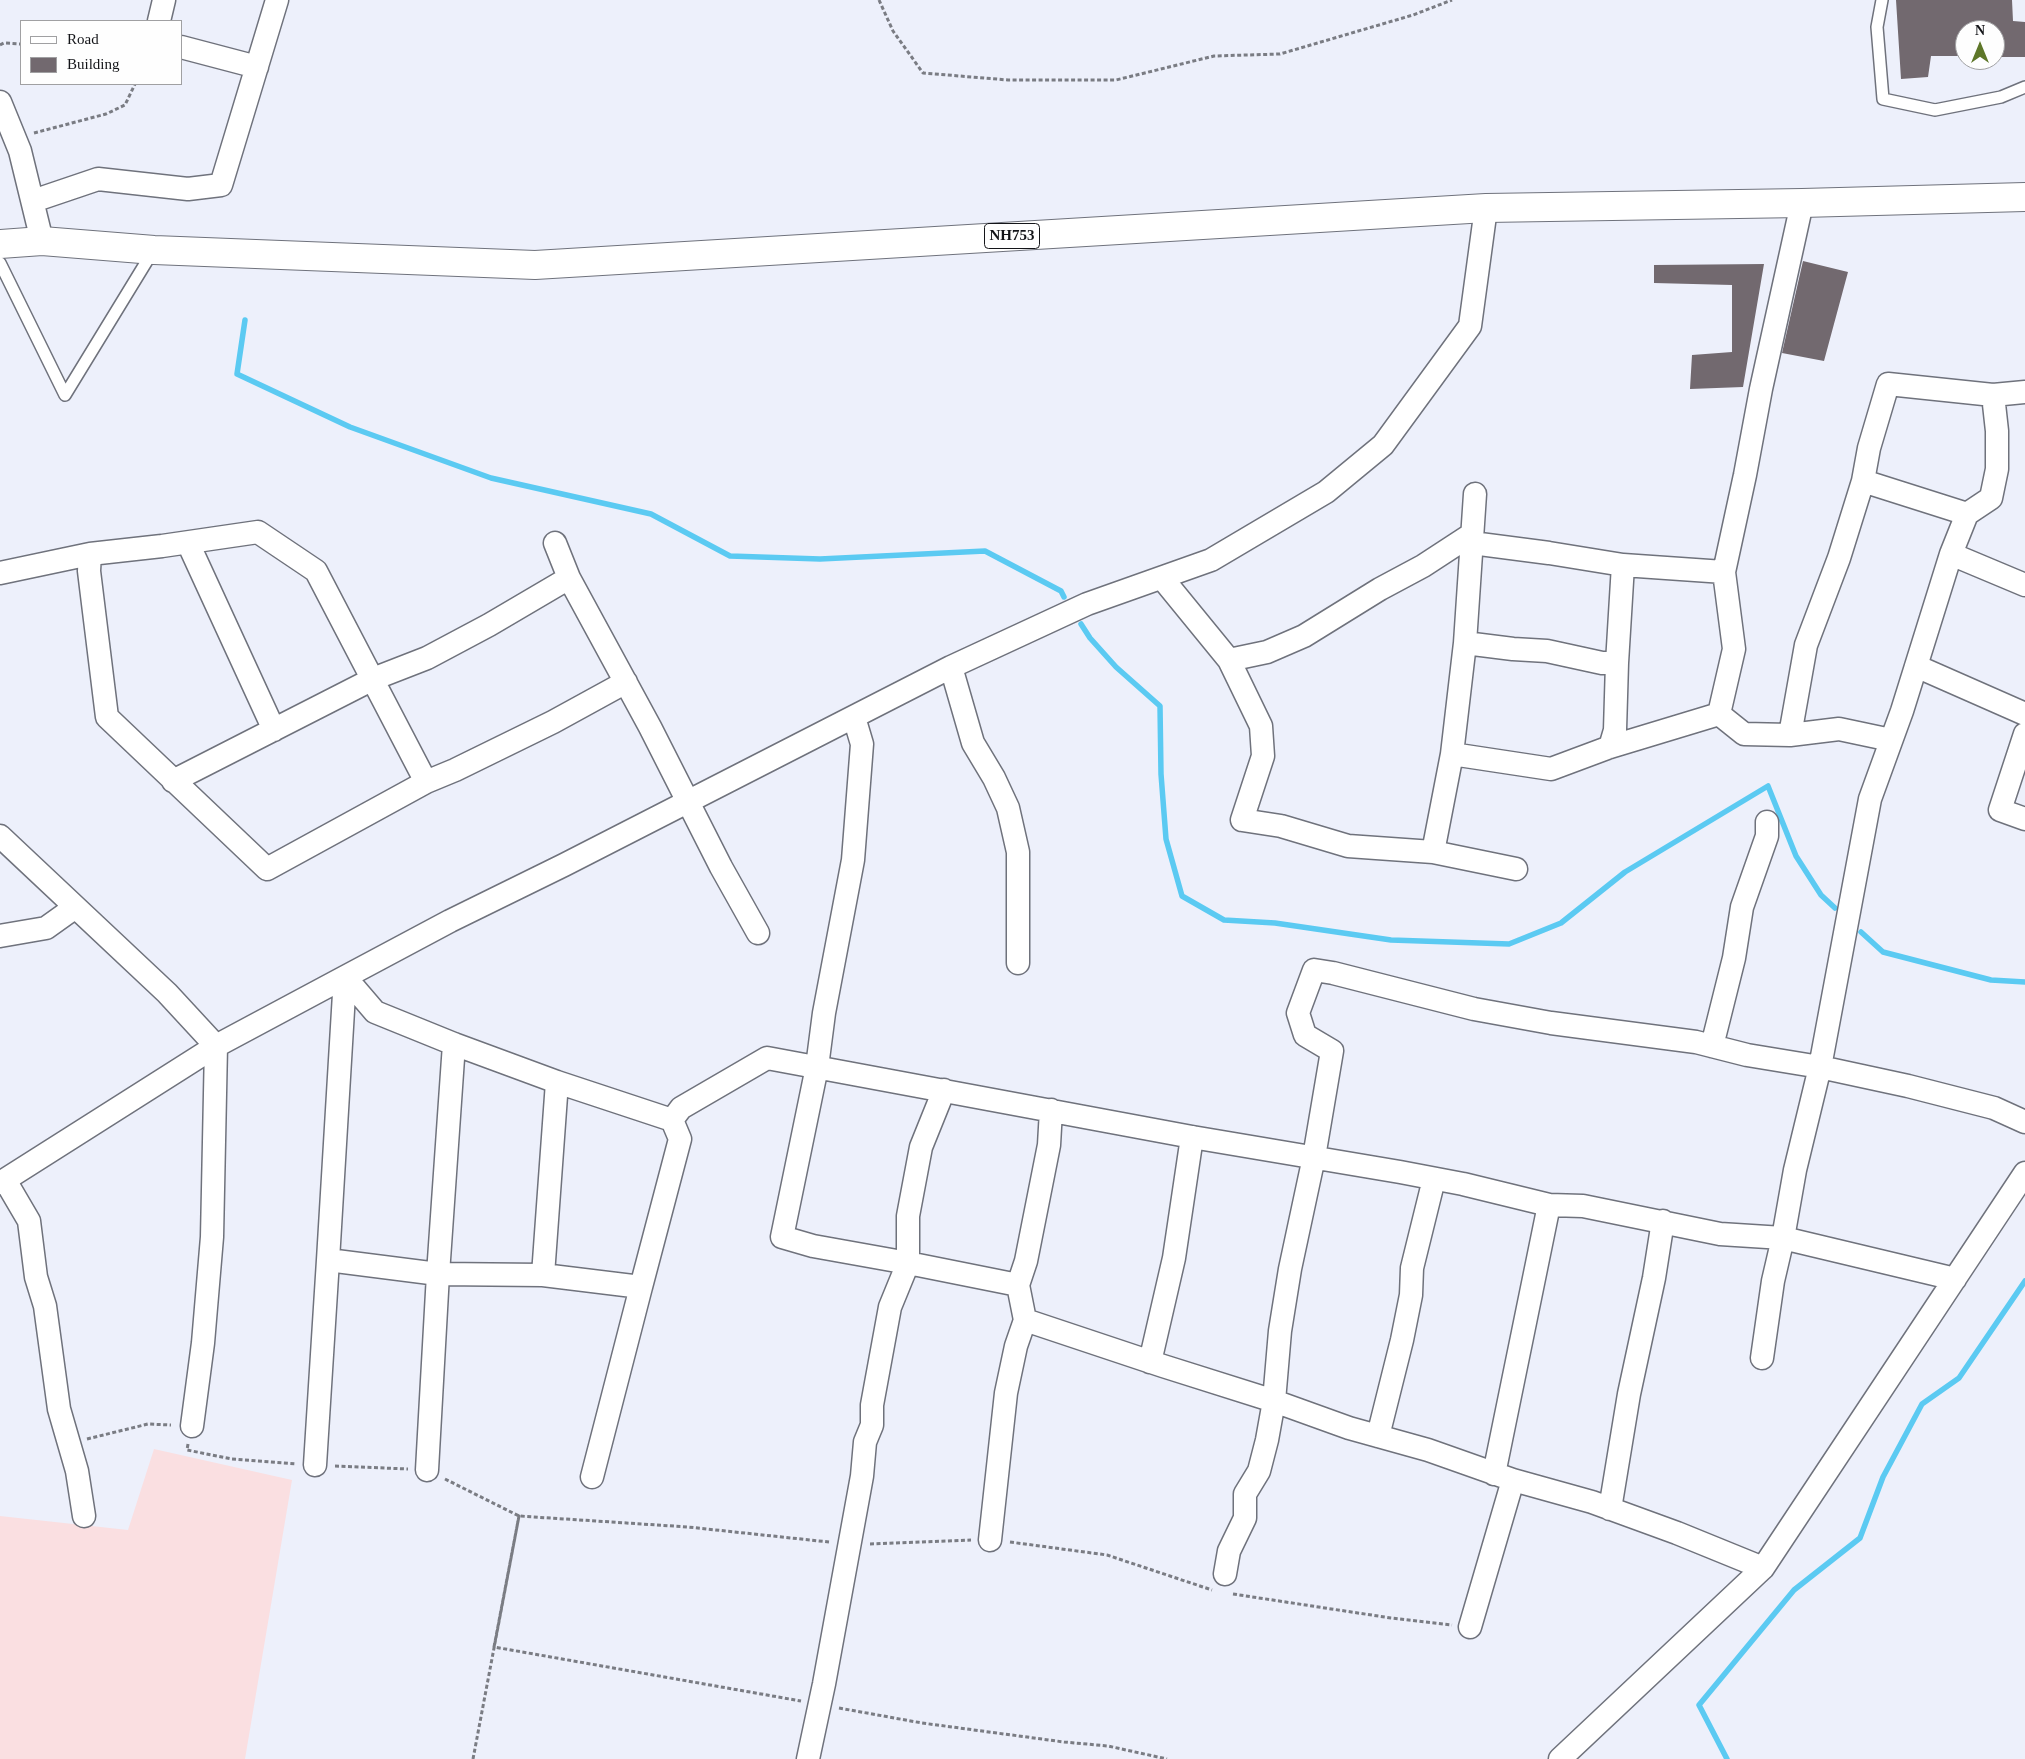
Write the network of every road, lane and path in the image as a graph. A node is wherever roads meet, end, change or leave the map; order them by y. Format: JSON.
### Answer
{"nodes":[{"id":1,"x":164,"y":0,"type":"edge"},
{"id":2,"x":277,"y":0,"type":"edge"},
{"id":3,"x":879,"y":0,"type":"edge"},
{"id":4,"x":1452,"y":0,"type":"edge"},
{"id":5,"x":1882,"y":0,"type":"edge"},
{"id":6,"x":159,"y":20,"type":"edge"},
{"id":7,"x":20,"y":44,"type":"edge"},
{"id":8,"x":0,"y":45,"type":"edge"},
{"id":9,"x":182,"y":47,"type":"edge"},
{"id":10,"x":257,"y":67,"type":"junction"},
{"id":11,"x":135,"y":85,"type":"edge"},
{"id":12,"x":2025,"y":87,"type":"edge"},
{"id":13,"x":0,"y":102,"type":"edge"},
{"id":14,"x":15,"y":138,"type":"junction"},
{"id":15,"x":2025,"y":197,"type":"edge"},
{"id":16,"x":32,"y":201,"type":"junction"},
{"id":17,"x":1802,"y":203,"type":"junction"},
{"id":18,"x":1486,"y":208,"type":"junction"},
{"id":19,"x":42,"y":241,"type":"junction"},
{"id":20,"x":0,"y":244,"type":"edge"},
{"id":21,"x":154,"y":250,"type":"junction"},
{"id":22,"x":0,"y":263,"type":"edge"},
{"id":23,"x":2025,"y":392,"type":"edge"},
{"id":24,"x":1993,"y":395,"type":"junction"},
{"id":25,"x":1863,"y":481,"type":"junction"},
{"id":26,"x":1475,"y":494,"type":"dead end"},
{"id":27,"x":1967,"y":514,"type":"junction"},
{"id":28,"x":1472,"y":539,"type":"junction"},
{"id":29,"x":188,"y":542,"type":"junction"},
{"id":30,"x":555,"y":544,"type":"dead end"},
{"id":31,"x":90,"y":554,"type":"junction"},
{"id":32,"x":1951,"y":554,"type":"junction"},
{"id":33,"x":1623,"y":565,"type":"junction"},
{"id":34,"x":1724,"y":572,"type":"junction"},
{"id":35,"x":0,"y":573,"type":"edge"},
{"id":36,"x":569,"y":578,"type":"junction"},
{"id":37,"x":1162,"y":578,"type":"junction"},
{"id":38,"x":2025,"y":585,"type":"edge"},
{"id":39,"x":1465,"y":643,"type":"junction"},
{"id":40,"x":1230,"y":660,"type":"junction"},
{"id":41,"x":1617,"y":663,"type":"junction"},
{"id":42,"x":1916,"y":666,"type":"junction"},
{"id":43,"x":951,"y":667,"type":"junction"},
{"id":44,"x":374,"y":679,"type":"junction"},
{"id":45,"x":626,"y":682,"type":"junction"},
{"id":46,"x":1719,"y":714,"type":"junction"},
{"id":47,"x":2025,"y":714,"type":"edge"},
{"id":48,"x":854,"y":717,"type":"junction"},
{"id":49,"x":274,"y":730,"type":"junction"},
{"id":50,"x":2025,"y":734,"type":"edge"},
{"id":51,"x":1790,"y":735,"type":"junction"},
{"id":52,"x":1892,"y":740,"type":"junction"},
{"id":53,"x":1610,"y":747,"type":"junction"},
{"id":54,"x":1452,"y":754,"type":"junction"},
{"id":55,"x":173,"y":780,"type":"junction"},
{"id":56,"x":426,"y":782,"type":"junction"},
{"id":57,"x":688,"y":801,"type":"junction"},
{"id":58,"x":2025,"y":819,"type":"edge"},
{"id":59,"x":1767,"y":822,"type":"dead end"},
{"id":60,"x":0,"y":836,"type":"edge"},
{"id":61,"x":1433,"y":852,"type":"junction"},
{"id":62,"x":1516,"y":868,"type":"dead end"},
{"id":63,"x":74,"y":908,"type":"junction"},
{"id":64,"x":758,"y":933,"type":"dead end"},
{"id":65,"x":0,"y":936,"type":"edge"},
{"id":66,"x":1018,"y":963,"type":"dead end"},
{"id":67,"x":345,"y":977,"type":"junction"},
{"id":68,"x":454,"y":1044,"type":"junction"},
{"id":69,"x":216,"y":1046,"type":"junction"},
{"id":70,"x":1712,"y":1046,"type":"junction"},
{"id":71,"x":817,"y":1067,"type":"junction"},
{"id":72,"x":1820,"y":1067,"type":"junction"},
{"id":73,"x":557,"y":1082,"type":"junction"},
{"id":74,"x":944,"y":1090,"type":"junction"},
{"id":75,"x":1051,"y":1110,"type":"junction"},
{"id":76,"x":672,"y":1120,"type":"junction"},
{"id":77,"x":2025,"y":1122,"type":"edge"},
{"id":78,"x":1192,"y":1137,"type":"junction"},
{"id":79,"x":1314,"y":1157,"type":"junction"},
{"id":80,"x":2025,"y":1173,"type":"edge"},
{"id":81,"x":1434,"y":1179,"type":"junction"},
{"id":82,"x":2,"y":1182,"type":"edge"},
{"id":83,"x":1549,"y":1205,"type":"junction"},
{"id":84,"x":1663,"y":1221,"type":"junction"},
{"id":85,"x":1783,"y":1238,"type":"junction"},
{"id":86,"x":328,"y":1260,"type":"junction"},
{"id":87,"x":908,"y":1263,"type":"junction"},
{"id":88,"x":438,"y":1274,"type":"junction"},
{"id":89,"x":543,"y":1275,"type":"junction"},
{"id":90,"x":1955,"y":1279,"type":"junction"},
{"id":91,"x":1018,"y":1285,"type":"junction"},
{"id":92,"x":641,"y":1288,"type":"junction"},
{"id":93,"x":1025,"y":1320,"type":"junction"},
{"id":94,"x":1762,"y":1358,"type":"dead end"},
{"id":95,"x":1150,"y":1362,"type":"junction"},
{"id":96,"x":1274,"y":1401,"type":"junction"},
{"id":97,"x":192,"y":1426,"type":"junction"},
{"id":98,"x":1378,"y":1436,"type":"junction"},
{"id":99,"x":69,"y":1444,"type":"junction"},
{"id":100,"x":315,"y":1465,"type":"junction"},
{"id":101,"x":427,"y":1470,"type":"junction"},
{"id":102,"x":592,"y":1477,"type":"dead end"},
{"id":103,"x":1503,"y":1477,"type":"junction"},
{"id":104,"x":1610,"y":1509,"type":"junction"},
{"id":105,"x":84,"y":1516,"type":"dead end"},
{"id":106,"x":519,"y":1516,"type":"junction"},
{"id":107,"x":990,"y":1540,"type":"junction"},
{"id":108,"x":849,"y":1544,"type":"junction"},
{"id":109,"x":1763,"y":1568,"type":"junction"},
{"id":110,"x":1224,"y":1586,"type":"junction"},
{"id":111,"x":1470,"y":1627,"type":"joint"},
{"id":112,"x":820,"y":1704,"type":"junction"},
{"id":113,"x":473,"y":1759,"type":"edge"},
{"id":114,"x":808,"y":1759,"type":"edge"},
{"id":115,"x":1166,"y":1759,"type":"edge"},
{"id":116,"x":1560,"y":1759,"type":"edge"}],
"edges":[{"from":1,"to":6,"type":"street"},
{"from":2,"to":10,"type":"street"},
{"from":3,"to":4,"type":"path"},
{"from":5,"to":12,"type":"lane"},
{"from":7,"to":8,"type":"path"},
{"from":9,"to":10,"type":"street"},
{"from":10,"to":16,"type":"street"},
{"from":11,"to":14,"type":"path"},
{"from":13,"to":14,"type":"street"},
{"from":14,"to":16,"type":"street"},
{"from":15,"to":17,"type":"highway","number":"NH753"},
{"from":16,"to":19,"type":"street"},
{"from":17,"to":18,"type":"highway","number":"NH753"},
{"from":17,"to":34,"type":"street"},
{"from":18,"to":21,"type":"highway","number":"NH753"},
{"from":18,"to":37,"type":"street"},
{"from":19,"to":20,"type":"highway","number":"NH753"},
{"from":19,"to":21,"type":"highway","number":"NH753"},
{"from":21,"to":22,"type":"lane"},
{"from":23,"to":24,"type":"street"},
{"from":24,"to":25,"type":"street"},
{"from":24,"to":27,"type":"street"},
{"from":25,"to":27,"type":"street"},
{"from":25,"to":51,"type":"street"},
{"from":26,"to":28,"type":"street"},
{"from":27,"to":32,"type":"street"},
{"from":28,"to":33,"type":"street"},
{"from":28,"to":39,"type":"street"},
{"from":28,"to":40,"type":"street"},
{"from":29,"to":31,"type":"street"},
{"from":29,"to":44,"type":"street"},
{"from":29,"to":49,"type":"street"},
{"from":30,"to":36,"type":"street"},
{"from":31,"to":35,"type":"street"},
{"from":31,"to":55,"type":"street"},
{"from":32,"to":38,"type":"street"},
{"from":32,"to":42,"type":"street"},
{"from":33,"to":34,"type":"street"},
{"from":33,"to":41,"type":"street"},
{"from":34,"to":46,"type":"street"},
{"from":36,"to":44,"type":"street"},
{"from":36,"to":45,"type":"street"},
{"from":37,"to":40,"type":"street"},
{"from":37,"to":43,"type":"street"},
{"from":39,"to":41,"type":"street"},
{"from":39,"to":54,"type":"street"},
{"from":40,"to":61,"type":"street"},
{"from":41,"to":53,"type":"street"},
{"from":42,"to":47,"type":"street"},
{"from":42,"to":52,"type":"street"},
{"from":43,"to":48,"type":"street"},
{"from":43,"to":66,"type":"street"},
{"from":44,"to":49,"type":"street"},
{"from":44,"to":56,"type":"street"},
{"from":45,"to":56,"type":"street"},
{"from":45,"to":57,"type":"street"},
{"from":46,"to":51,"type":"street"},
{"from":46,"to":53,"type":"street"},
{"from":48,"to":57,"type":"street"},
{"from":48,"to":71,"type":"street"},
{"from":49,"to":55,"type":"street"},
{"from":50,"to":58,"type":"street"},
{"from":51,"to":52,"type":"street"},
{"from":52,"to":72,"type":"street"},
{"from":53,"to":54,"type":"street"},
{"from":54,"to":61,"type":"street"},
{"from":55,"to":56,"type":"street"},
{"from":57,"to":64,"type":"street"},
{"from":57,"to":67,"type":"street"},
{"from":59,"to":70,"type":"street"},
{"from":60,"to":63,"type":"street"},
{"from":61,"to":62,"type":"street"},
{"from":63,"to":65,"type":"street"},
{"from":63,"to":69,"type":"street"},
{"from":67,"to":68,"type":"street"},
{"from":67,"to":69,"type":"street"},
{"from":67,"to":86,"type":"street"},
{"from":68,"to":73,"type":"street"},
{"from":68,"to":88,"type":"street"},
{"from":69,"to":82,"type":"street"},
{"from":69,"to":97,"type":"street"},
{"from":70,"to":72,"type":"street"},
{"from":70,"to":79,"type":"street"},
{"from":71,"to":74,"type":"street"},
{"from":71,"to":76,"type":"street"},
{"from":71,"to":87,"type":"street"},
{"from":72,"to":77,"type":"street"},
{"from":72,"to":85,"type":"street"},
{"from":73,"to":76,"type":"street"},
{"from":73,"to":89,"type":"street"},
{"from":74,"to":75,"type":"street"},
{"from":74,"to":87,"type":"street"},
{"from":75,"to":78,"type":"street"},
{"from":75,"to":91,"type":"street"},
{"from":76,"to":92,"type":"street"},
{"from":78,"to":79,"type":"street"},
{"from":78,"to":95,"type":"street"},
{"from":79,"to":81,"type":"street"},
{"from":79,"to":96,"type":"street"},
{"from":80,"to":90,"type":"street"},
{"from":81,"to":83,"type":"street"},
{"from":81,"to":98,"type":"street"},
{"from":82,"to":99,"type":"street"},
{"from":83,"to":84,"type":"street"},
{"from":83,"to":103,"type":"street"},
{"from":84,"to":85,"type":"street"},
{"from":84,"to":104,"type":"street"},
{"from":85,"to":90,"type":"street"},
{"from":85,"to":94,"type":"street"},
{"from":86,"to":88,"type":"street"},
{"from":86,"to":100,"type":"street"},
{"from":87,"to":91,"type":"street"},
{"from":87,"to":108,"type":"street"},
{"from":88,"to":89,"type":"street"},
{"from":88,"to":101,"type":"street"},
{"from":89,"to":92,"type":"street"},
{"from":90,"to":109,"type":"street"},
{"from":91,"to":93,"type":"street"},
{"from":92,"to":102,"type":"street"},
{"from":93,"to":95,"type":"street"},
{"from":93,"to":107,"type":"street"},
{"from":95,"to":96,"type":"street"},
{"from":96,"to":98,"type":"street"},
{"from":96,"to":110,"type":"street"},
{"from":97,"to":99,"type":"path"},
{"from":97,"to":100,"type":"path"},
{"from":98,"to":103,"type":"street"},
{"from":99,"to":105,"type":"street"},
{"from":100,"to":101,"type":"path"},
{"from":101,"to":106,"type":"path"},
{"from":103,"to":104,"type":"street"},
{"from":103,"to":111,"type":"street"},
{"from":104,"to":109,"type":"street"},
{"from":106,"to":108,"type":"path"},
{"from":106,"to":112,"type":"path"},
{"from":106,"to":113,"type":"path"},
{"from":107,"to":108,"type":"path"},
{"from":107,"to":110,"type":"path"},
{"from":108,"to":112,"type":"street"},
{"from":109,"to":116,"type":"street"},
{"from":110,"to":111,"type":"path"},
{"from":112,"to":114,"type":"street"},
{"from":112,"to":115,"type":"path"}]}
